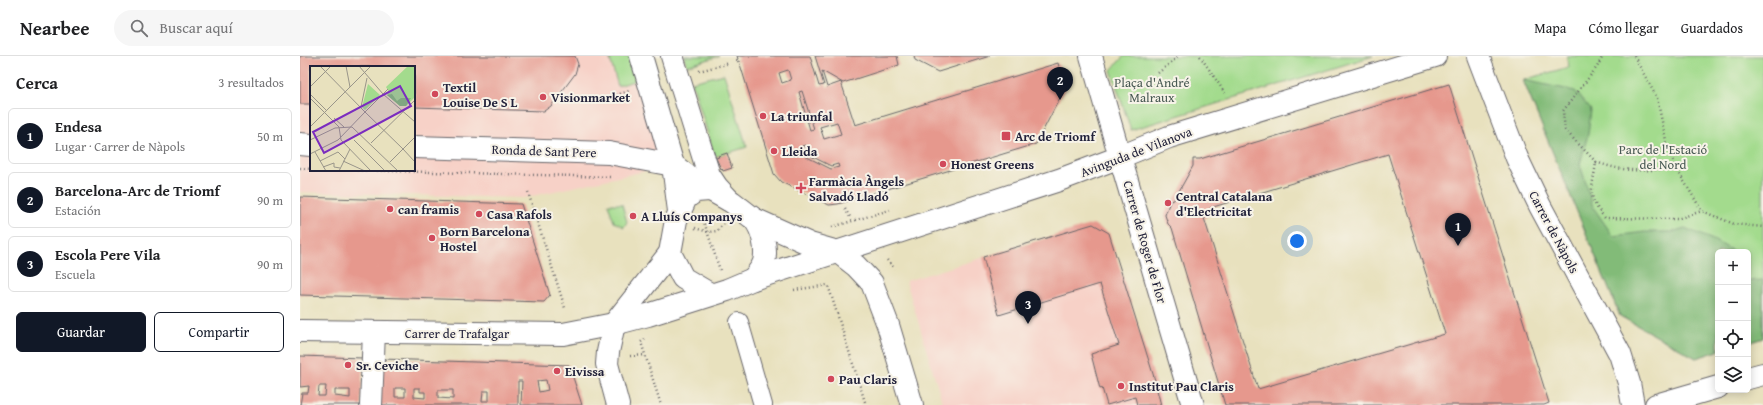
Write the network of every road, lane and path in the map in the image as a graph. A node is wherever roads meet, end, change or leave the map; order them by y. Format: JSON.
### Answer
{"nodes":[{"id":1,"x":641,"y":56,"type":"edge"},
{"id":2,"x":672,"y":56,"type":"edge"},
{"id":3,"x":1179,"y":56,"type":"edge"},
{"id":4,"x":1200,"y":56,"type":"edge"},
{"id":5,"x":1435,"y":56,"type":"edge"},
{"id":6,"x":1478,"y":56,"type":"edge"},
{"id":7,"x":1603,"y":56,"type":"edge"},
{"id":8,"x":1634,"y":56,"type":"edge"},
{"id":9,"x":1097,"y":60,"type":"edge"},
{"id":10,"x":730,"y":63,"type":"dead end"},
{"id":11,"x":696,"y":72,"type":"dead end"},
{"id":12,"x":1158,"y":73,"type":"dead end"},
{"id":13,"x":632,"y":90,"type":"dead end"},
{"id":14,"x":1225,"y":94,"type":"dead end"},
{"id":15,"x":597,"y":101,"type":"dead end"},
{"id":16,"x":415,"y":147,"type":"edge"},
{"id":17,"x":1120,"y":157,"type":"junction"},
{"id":18,"x":1596,"y":162,"type":"junction"},
{"id":19,"x":673,"y":165,"type":"junction"},
{"id":20,"x":300,"y":168,"type":"edge"},
{"id":21,"x":1676,"y":168,"type":"junction"},
{"id":22,"x":310,"y":169,"type":"edge"},
{"id":23,"x":394,"y":171,"type":"edge"},
{"id":24,"x":615,"y":177,"type":"dead end"},
{"id":25,"x":709,"y":190,"type":"junction"},
{"id":26,"x":528,"y":192,"type":"dead end"},
{"id":27,"x":845,"y":209,"type":"dead end"},
{"id":28,"x":892,"y":209,"type":"dead end"},
{"id":29,"x":728,"y":211,"type":"junction"},
{"id":30,"x":1702,"y":211,"type":"junction"},
{"id":31,"x":701,"y":212,"type":"dead end"},
{"id":32,"x":850,"y":217,"type":"dead end"},
{"id":33,"x":685,"y":219,"type":"junction"},
{"id":34,"x":754,"y":219,"type":"junction"},
{"id":35,"x":1763,"y":227,"type":"edge"},
{"id":36,"x":828,"y":228,"type":"dead end"},
{"id":37,"x":708,"y":232,"type":"junction"},
{"id":38,"x":838,"y":252,"type":"junction"},
{"id":39,"x":670,"y":253,"type":"junction"},
{"id":40,"x":887,"y":260,"type":"dead end"},
{"id":41,"x":895,"y":269,"type":"dead end"},
{"id":42,"x":754,"y":279,"type":"junction"},
{"id":43,"x":716,"y":285,"type":"junction"},
{"id":44,"x":810,"y":287,"type":"dead end"},
{"id":45,"x":565,"y":308,"type":"dead end"},
{"id":46,"x":739,"y":322,"type":"dead end"},
{"id":47,"x":614,"y":324,"type":"junction"},
{"id":48,"x":300,"y":331,"type":"edge"},
{"id":49,"x":374,"y":332,"type":"junction"},
{"id":50,"x":647,"y":338,"type":"dead end"},
{"id":51,"x":645,"y":355,"type":"junction"},
{"id":52,"x":634,"y":356,"type":"dead end"},
{"id":53,"x":588,"y":370,"type":"dead end"},
{"id":54,"x":581,"y":372,"type":"dead end"},
{"id":55,"x":1763,"y":374,"type":"edge"},
{"id":56,"x":1751,"y":377,"type":"edge"},
{"id":57,"x":1715,"y":388,"type":"edge"},
{"id":58,"x":371,"y":405,"type":"edge"},
{"id":59,"x":618,"y":405,"type":"edge"},
{"id":60,"x":661,"y":405,"type":"edge"},
{"id":61,"x":763,"y":405,"type":"edge"},
{"id":62,"x":866,"y":405,"type":"edge"},
{"id":63,"x":912,"y":405,"type":"edge"},
{"id":64,"x":1193,"y":405,"type":"edge"},
{"id":65,"x":1633,"y":405,"type":"edge"},
{"id":66,"x":1656,"y":405,"type":"edge"}],
"edges":[{"from":1,"to":19,"type":"street"},
{"from":2,"to":29,"type":"street"},
{"from":3,"to":12,"type":"path"},
{"from":4,"to":14,"type":"path"},
{"from":5,"to":17,"type":"street","name":"Avinguda de Vilanova"},
{"from":6,"to":65,"type":"street","name":"Carrer de Nàpols"},
{"from":7,"to":18,"type":"path"},
{"from":8,"to":21,"type":"path"},
{"from":9,"to":17,"type":"street","name":"Carrer de Roger de Flor"},
{"from":10,"to":11,"type":"path"},
{"from":13,"to":15,"type":"path"},
{"from":16,"to":19,"type":"street","name":"Ronda de Sant Pere"},
{"from":17,"to":38,"type":"street","name":"Avinguda de Vilanova"},
{"from":17,"to":64,"type":"street","name":"Carrer de Roger de Flor"},
{"from":18,"to":21,"type":"path"},
{"from":18,"to":30,"type":"path"},
{"from":19,"to":25,"type":"street"},
{"from":19,"to":33,"type":"street"},
{"from":20,"to":22,"type":"path"},
{"from":21,"to":30,"type":"path"},
{"from":23,"to":24,"type":"path"},
{"from":25,"to":29,"type":"street"},
{"from":25,"to":33,"type":"street"},
{"from":26,"to":45,"type":"path"},
{"from":27,"to":32,"type":"path"},
{"from":28,"to":36,"type":"path"},
{"from":29,"to":34,"type":"street"},
{"from":29,"to":37,"type":"path"},
{"from":30,"to":35,"type":"path"},
{"from":31,"to":37,"type":"path"},
{"from":33,"to":37,"type":"path"},
{"from":33,"to":39,"type":"street"},
{"from":34,"to":38,"type":"street"},
{"from":34,"to":42,"type":"street"},
{"from":37,"to":43,"type":"path"},
{"from":38,"to":42,"type":"street","name":"Avinguda de Vilanova"},
{"from":38,"to":63,"type":"street"},
{"from":39,"to":43,"type":"street"},
{"from":39,"to":47,"type":"street"},
{"from":40,"to":41,"type":"path"},
{"from":42,"to":43,"type":"street","name":"Avinguda de Vilanova"},
{"from":43,"to":47,"type":"street","name":"Carrer de Trafalgar"},
{"from":44,"to":62,"type":"path"},
{"from":46,"to":61,"type":"street"},
{"from":47,"to":49,"type":"street","name":"Carrer de Trafalgar"},
{"from":47,"to":59,"type":"street"},
{"from":48,"to":49,"type":"street","name":"Carrer de Trafalgar"},
{"from":49,"to":58,"type":"street"},
{"from":50,"to":51,"type":"path"},
{"from":51,"to":52,"type":"path"},
{"from":51,"to":60,"type":"path"},
{"from":53,"to":54,"type":"path"},
{"from":55,"to":56,"type":"street"},
{"from":57,"to":66,"type":"street"}]}
